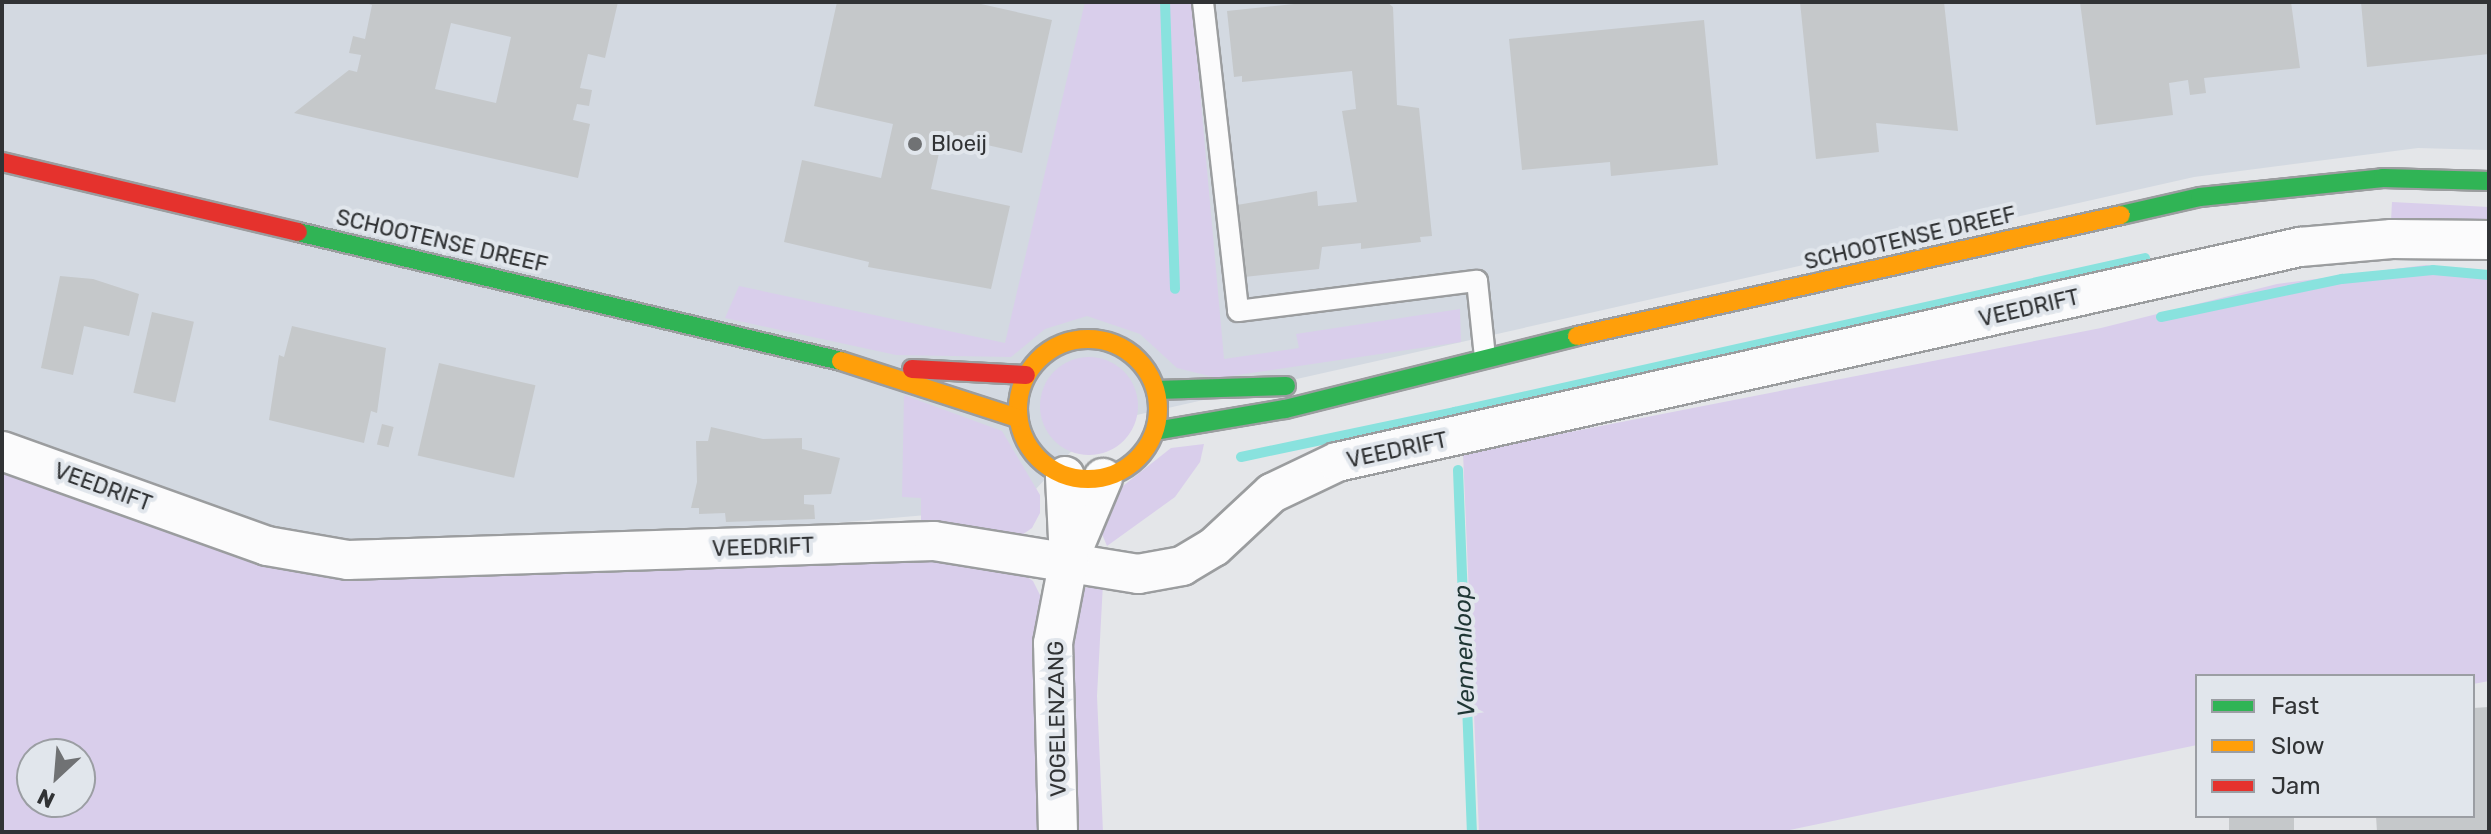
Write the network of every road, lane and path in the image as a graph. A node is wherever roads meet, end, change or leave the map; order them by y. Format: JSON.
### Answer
{"nodes":[{"id":1,"x":1203,"y":2,"type":"edge"},
{"id":2,"x":2,"y":162,"type":"edge"},
{"id":3,"x":2489,"y":181,"type":"edge"},
{"id":4,"x":2489,"y":240,"type":"edge"},
{"id":5,"x":1485,"y":357,"type":"junction"},
{"id":6,"x":870,"y":368,"type":"junction"},
{"id":7,"x":1026,"y":375,"type":"junction"},
{"id":8,"x":1156,"y":390,"type":"junction"},
{"id":9,"x":1349,"y":390,"type":"junction"},
{"id":10,"x":1017,"y":418,"type":"junction"},
{"id":11,"x":1155,"y":431,"type":"junction"},
{"id":12,"x":2,"y":451,"type":"edge"},
{"id":13,"x":1065,"y":476,"type":"junction"},
{"id":14,"x":1103,"y":478,"type":"junction"},
{"id":15,"x":1069,"y":559,"type":"junction"},
{"id":16,"x":1058,"y":832,"type":"edge"}],
"edges":[{"from":1,"to":5,"type":"lane"},
{"from":2,"to":6,"type":"street","name":"SCHOOTENSE DREEF"},
{"from":3,"to":5,"type":"street","name":"SCHOOTENSE DREEF"},
{"from":4,"to":15,"type":"street","name":"VEEDRIFT"},
{"from":5,"to":9,"type":"street","name":"SCHOOTENSE DREEF"},
{"from":6,"to":7,"type":"street","name":"SCHOOTENSE DREEF"},
{"from":6,"to":10,"type":"street","name":"SCHOOTENSE DREEF"},
{"from":7,"to":8,"type":"street"},
{"from":7,"to":10,"type":"street"},
{"from":8,"to":9,"type":"street","name":"SCHOOTENSE DREEF"},
{"from":8,"to":11,"type":"street"},
{"from":9,"to":11,"type":"street","name":"SCHOOTENSE DREEF"},
{"from":10,"to":13,"type":"street"},
{"from":11,"to":14,"type":"street"},
{"from":12,"to":15,"type":"street","name":"VEEDRIFT"},
{"from":13,"to":14,"type":"street"},
{"from":13,"to":15,"type":"street","name":"VOGELENZANG"},
{"from":14,"to":15,"type":"street","name":"VOGELENZANG"},
{"from":15,"to":16,"type":"street","name":"VOGELENZANG"}]}
